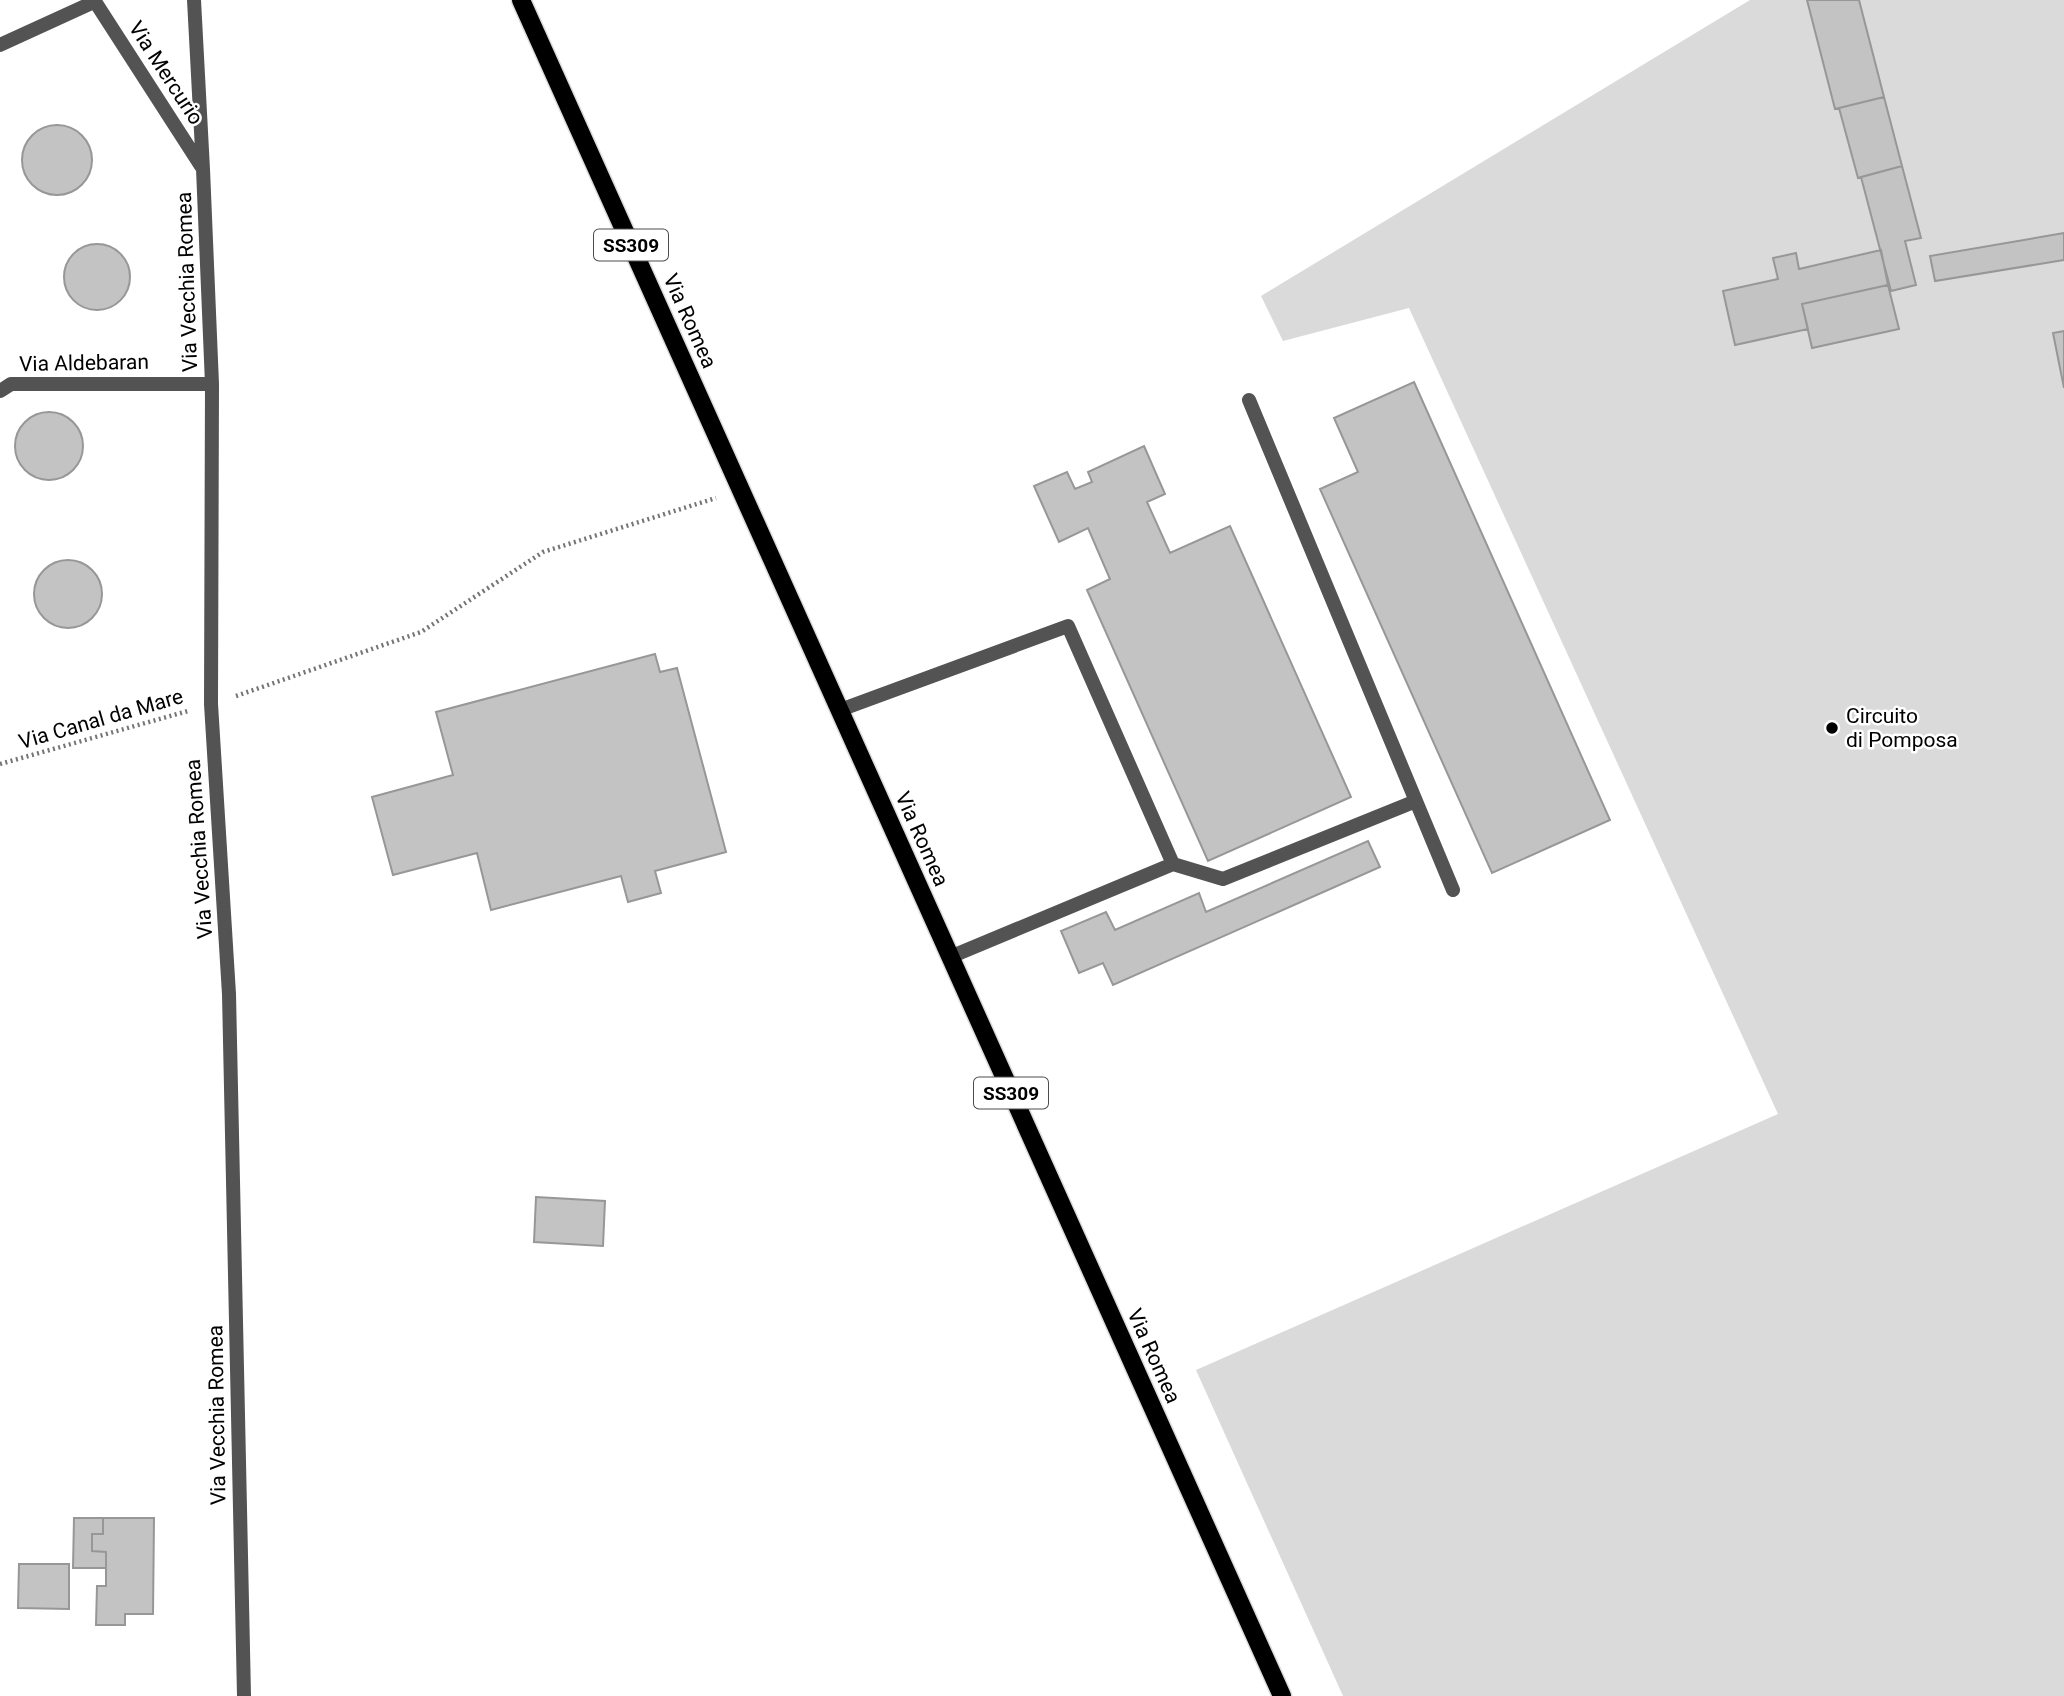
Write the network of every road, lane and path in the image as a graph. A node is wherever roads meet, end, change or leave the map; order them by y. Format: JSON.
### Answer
{"nodes":[{"id":1,"x":194,"y":0,"type":"edge"},
{"id":2,"x":521,"y":0,"type":"edge"},
{"id":3,"x":94,"y":1,"type":"edge"},
{"id":4,"x":0,"y":45,"type":"edge"},
{"id":5,"x":203,"y":169,"type":"junction"},
{"id":6,"x":212,"y":383,"type":"junction"},
{"id":7,"x":0,"y":391,"type":"edge"},
{"id":8,"x":1249,"y":400,"type":"dead end"},
{"id":9,"x":741,"y":490,"type":"junction"},
{"id":10,"x":211,"y":704,"type":"junction"},
{"id":11,"x":839,"y":710,"type":"junction"},
{"id":12,"x":0,"y":764,"type":"edge"},
{"id":13,"x":1416,"y":802,"type":"junction"},
{"id":14,"x":1174,"y":864,"type":"junction"},
{"id":15,"x":1453,"y":890,"type":"dead end"},
{"id":16,"x":950,"y":957,"type":"junction"},
{"id":17,"x":244,"y":1696,"type":"edge"},
{"id":18,"x":1282,"y":1696,"type":"edge"}],
"edges":[{"from":1,"to":5,"type":"street","name":"Via Vecchia Romea"},
{"from":2,"to":9,"type":"main road","name":"Via Romea","number":"SS309"},
{"from":3,"to":4,"type":"street"},
{"from":3,"to":5,"type":"street","name":"Via Mercurio"},
{"from":5,"to":6,"type":"street","name":"Via Vecchia Romea"},
{"from":6,"to":7,"type":"street","name":"Via Aldebaran"},
{"from":6,"to":10,"type":"street","name":"Via Vecchia Romea"},
{"from":8,"to":13,"type":"street"},
{"from":9,"to":10,"type":"path","name":"Via Canal da Mare"},
{"from":9,"to":11,"type":"main road","name":"Via Romea","number":"SS309"},
{"from":10,"to":12,"type":"path","name":"Via Canal da Mare"},
{"from":10,"to":17,"type":"street","name":"Via Vecchia Romea"},
{"from":11,"to":14,"type":"street"},
{"from":11,"to":16,"type":"main road","name":"Via Romea","number":"SS309"},
{"from":13,"to":14,"type":"street"},
{"from":13,"to":15,"type":"street"},
{"from":14,"to":16,"type":"street"},
{"from":16,"to":18,"type":"main road","name":"Via Romea","number":"SS309"}]}
